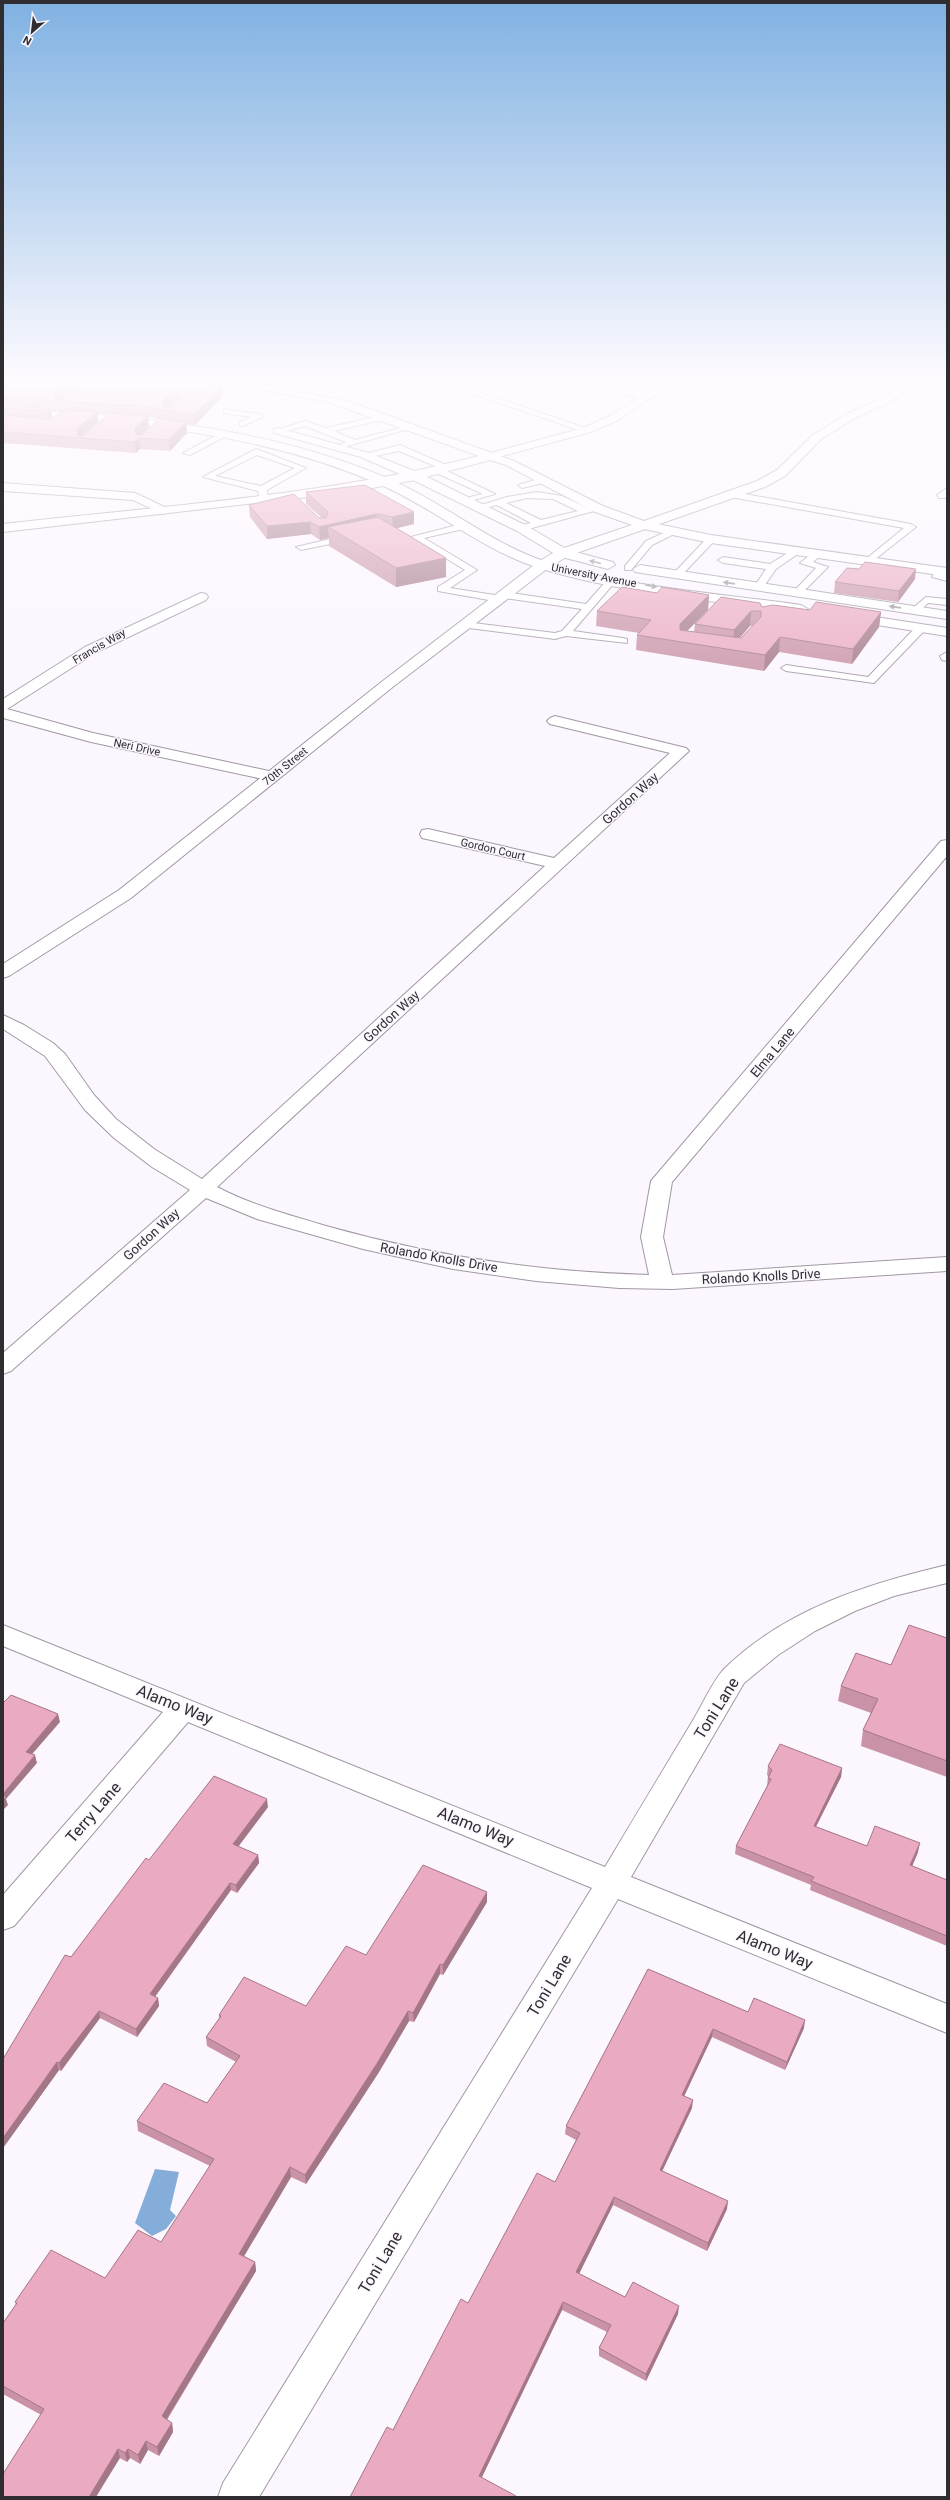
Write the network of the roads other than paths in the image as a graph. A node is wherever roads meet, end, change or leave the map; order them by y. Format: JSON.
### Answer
{"nodes":[{"id":1,"x":291,"y":496,"type":"edge"},
{"id":2,"x":101,"y":497,"type":"edge"},
{"id":3,"x":131,"y":497,"type":"edge"},
{"id":4,"x":247,"y":497,"type":"edge"},
{"id":5,"x":412,"y":497,"type":"edge"},
{"id":6,"x":458,"y":497,"type":"edge"},
{"id":7,"x":480,"y":497,"type":"edge"},
{"id":8,"x":525,"y":497,"type":"edge"},
{"id":9,"x":546,"y":497,"type":"edge"},
{"id":10,"x":576,"y":497,"type":"edge"},
{"id":11,"x":729,"y":497,"type":"edge"},
{"id":12,"x":743,"y":497,"type":"edge"},
{"id":13,"x":465,"y":500,"type":"junction"},
{"id":14,"x":499,"y":503,"type":"junction"},
{"id":15,"x":302,"y":506,"type":"edge"},
{"id":16,"x":479,"y":507,"type":"junction"},
{"id":17,"x":599,"y":509,"type":"junction"},
{"id":18,"x":165,"y":510,"type":"junction"},
{"id":19,"x":586,"y":512,"type":"junction"},
{"id":20,"x":109,"y":516,"type":"junction"},
{"id":21,"x":539,"y":523,"type":"junction"},
{"id":22,"x":643,"y":525,"type":"junction"},
{"id":23,"x":465,"y":526,"type":"junction"},
{"id":24,"x":3,"y":528,"type":"edge"},
{"id":25,"x":522,"y":528,"type":"junction"},
{"id":26,"x":673,"y":532,"type":"junction"},
{"id":27,"x":362,"y":534,"type":"edge"},
{"id":28,"x":711,"y":539,"type":"junction"},
{"id":29,"x":302,"y":546,"type":"dead end"},
{"id":30,"x":797,"y":551,"type":"junction"},
{"id":31,"x":563,"y":553,"type":"junction"},
{"id":32,"x":817,"y":554,"type":"junction"},
{"id":33,"x":694,"y":556,"type":"junction"},
{"id":34,"x":705,"y":557,"type":"dead end"},
{"id":35,"x":723,"y":560,"type":"dead end"},
{"id":36,"x":869,"y":561,"type":"junction"},
{"id":37,"x":543,"y":565,"type":"junction"},
{"id":38,"x":772,"y":567,"type":"junction"},
{"id":39,"x":628,"y":568,"type":"junction"},
{"id":40,"x":945,"y":573,"type":"edge"},
{"id":41,"x":677,"y":575,"type":"junction"},
{"id":42,"x":612,"y":580,"type":"junction"},
{"id":43,"x":759,"y":587,"type":"junction"},
{"id":44,"x":797,"y":593,"type":"junction"},
{"id":45,"x":201,"y":597,"type":"dead end"},
{"id":46,"x":502,"y":597,"type":"junction"},
{"id":47,"x":726,"y":598,"type":"junction"},
{"id":48,"x":947,"y":602,"type":"edge"},
{"id":49,"x":589,"y":607,"type":"junction"},
{"id":50,"x":716,"y":609,"type":"edge"},
{"id":51,"x":916,"y":610,"type":"junction"},
{"id":52,"x":814,"y":611,"type":"edge"},
{"id":53,"x":837,"y":615,"type":"edge"},
{"id":54,"x":947,"y":615,"type":"edge"},
{"id":55,"x":465,"y":625,"type":"junction"},
{"id":56,"x":921,"y":628,"type":"junction"},
{"id":57,"x":947,"y":632,"type":"edge"},
{"id":58,"x":566,"y":633,"type":"junction"},
{"id":59,"x":623,"y":640,"type":"dead end"},
{"id":60,"x":786,"y":668,"type":"dead end"},
{"id":61,"x":3,"y":706,"type":"edge"},
{"id":62,"x":3,"y":713,"type":"edge"},
{"id":63,"x":555,"y":721,"type":"dead end"},
{"id":64,"x":272,"y":776,"type":"junction"},
{"id":65,"x":428,"y":834,"type":"dead end"},
{"id":66,"x":947,"y":845,"type":"edge"},
{"id":67,"x":557,"y":864,"type":"junction"},
{"id":68,"x":3,"y":972,"type":"edge"},
{"id":69,"x":3,"y":1021,"type":"edge"},
{"id":70,"x":204,"y":1189,"type":"junction"},
{"id":71,"x":947,"y":1264,"type":"edge"},
{"id":72,"x":662,"y":1282,"type":"junction"},
{"id":73,"x":3,"y":1366,"type":"edge"},
{"id":74,"x":947,"y":1574,"type":"edge"},
{"id":75,"x":3,"y":1635,"type":"edge"},
{"id":76,"x":183,"y":1708,"type":"junction"},
{"id":77,"x":612,"y":1882,"type":"junction"},
{"id":78,"x":3,"y":1917,"type":"edge"},
{"id":79,"x":947,"y":2020,"type":"edge"},
{"id":80,"x":237,"y":2497,"type":"edge"}],
"edges":[{"from":1,"to":15,"type":"lane"},
{"from":2,"to":20,"type":"street"},
{"from":3,"to":18,"type":"street"},
{"from":4,"to":18,"type":"street"},
{"from":5,"to":23,"type":"street","name":"University Avenue"},
{"from":6,"to":13,"type":"street","name":"University Avenue"},
{"from":7,"to":13,"type":"lane"},
{"from":8,"to":14,"type":"lane"},
{"from":9,"to":19,"type":"lane"},
{"from":10,"to":17,"type":"street"},
{"from":11,"to":22,"type":"street","name":"70th Street"},
{"from":12,"to":36,"type":"lane"},
{"from":13,"to":16,"type":"street","name":"University Avenue"},
{"from":14,"to":16,"type":"lane"},
{"from":14,"to":21,"type":"lane"},
{"from":16,"to":25,"type":"street","name":"University Avenue"},
{"from":17,"to":19,"type":"lane"},
{"from":17,"to":22,"type":"street"},
{"from":18,"to":20,"type":"street"},
{"from":19,"to":21,"type":"lane"},
{"from":20,"to":24,"type":"street"},
{"from":21,"to":25,"type":"lane"},
{"from":22,"to":26,"type":"street"},
{"from":22,"to":31,"type":"street","name":"70th Street"},
{"from":23,"to":37,"type":"street","name":"University Avenue"},
{"from":23,"to":46,"type":"lane"},
{"from":25,"to":31,"type":"street","name":"University Avenue"},
{"from":26,"to":28,"type":"street"},
{"from":26,"to":39,"type":"lane"},
{"from":27,"to":29,"type":"lane"},
{"from":28,"to":30,"type":"street"},
{"from":28,"to":33,"type":"lane"},
{"from":30,"to":32,"type":"street"},
{"from":30,"to":38,"type":"lane"},
{"from":31,"to":37,"type":"street","name":"70th Street"},
{"from":39,"to":31,"type":"street","name":"University Avenue","one_way":true},
{"from":32,"to":36,"type":"street"},
{"from":32,"to":44,"type":"lane"},
{"from":33,"to":34,"type":"lane"},
{"from":33,"to":41,"type":"lane"},
{"from":35,"to":38,"type":"lane"},
{"from":36,"to":40,"type":"street"},
{"from":37,"to":42,"type":"street","name":"University Avenue"},
{"from":37,"to":46,"type":"street","name":"70th Street"},
{"from":38,"to":43,"type":"lane"},
{"from":39,"to":41,"type":"street","name":"University Avenue"},
{"from":43,"to":41,"type":"street","name":"University Avenue","one_way":true},
{"from":42,"to":47,"type":"street","name":"University Avenue","one_way":true},
{"from":42,"to":49,"type":"lane"},
{"from":43,"to":44,"type":"street","name":"University Avenue"},
{"from":51,"to":44,"type":"street","name":"University Avenue","one_way":true},
{"from":45,"to":61,"type":"street","name":"Francis Way"},
{"from":46,"to":49,"type":"lane"},
{"from":46,"to":55,"type":"street","name":"70th Street"},
{"from":47,"to":50,"type":"lane"},
{"from":47,"to":52,"type":"street","name":"University Avenue"},
{"from":48,"to":51,"type":"lane"},
{"from":49,"to":58,"type":"lane"},
{"from":51,"to":54,"type":"street","name":"University Avenue"},
{"from":53,"to":56,"type":"street"},
{"from":55,"to":58,"type":"lane"},
{"from":55,"to":64,"type":"street","name":"70th Street"},
{"from":56,"to":57,"type":"street"},
{"from":56,"to":60,"type":"lane"},
{"from":58,"to":59,"type":"lane"},
{"from":62,"to":64,"type":"street","name":"Neri Drive"},
{"from":63,"to":67,"type":"street","name":"Gordon Way"},
{"from":64,"to":68,"type":"street","name":"70th Street"},
{"from":65,"to":67,"type":"street","name":"Gordon Court"},
{"from":66,"to":72,"type":"street","name":"Elma Lane"},
{"from":67,"to":70,"type":"street","name":"Gordon Way"},
{"from":69,"to":70,"type":"street","name":"Rolando Knolls Drive"},
{"from":70,"to":72,"type":"street","name":"Rolando Knolls Drive"},
{"from":70,"to":73,"type":"street","name":"Gordon Way"},
{"from":71,"to":72,"type":"street","name":"Rolando Knolls Drive"},
{"from":74,"to":77,"type":"street","name":"Toni Lane"},
{"from":75,"to":76,"type":"street","name":"Alamo Way"},
{"from":76,"to":77,"type":"street","name":"Alamo Way"},
{"from":76,"to":78,"type":"street","name":"Terry Lane"},
{"from":77,"to":79,"type":"street","name":"Alamo Way"},
{"from":77,"to":80,"type":"street","name":"Toni Lane"}]}
